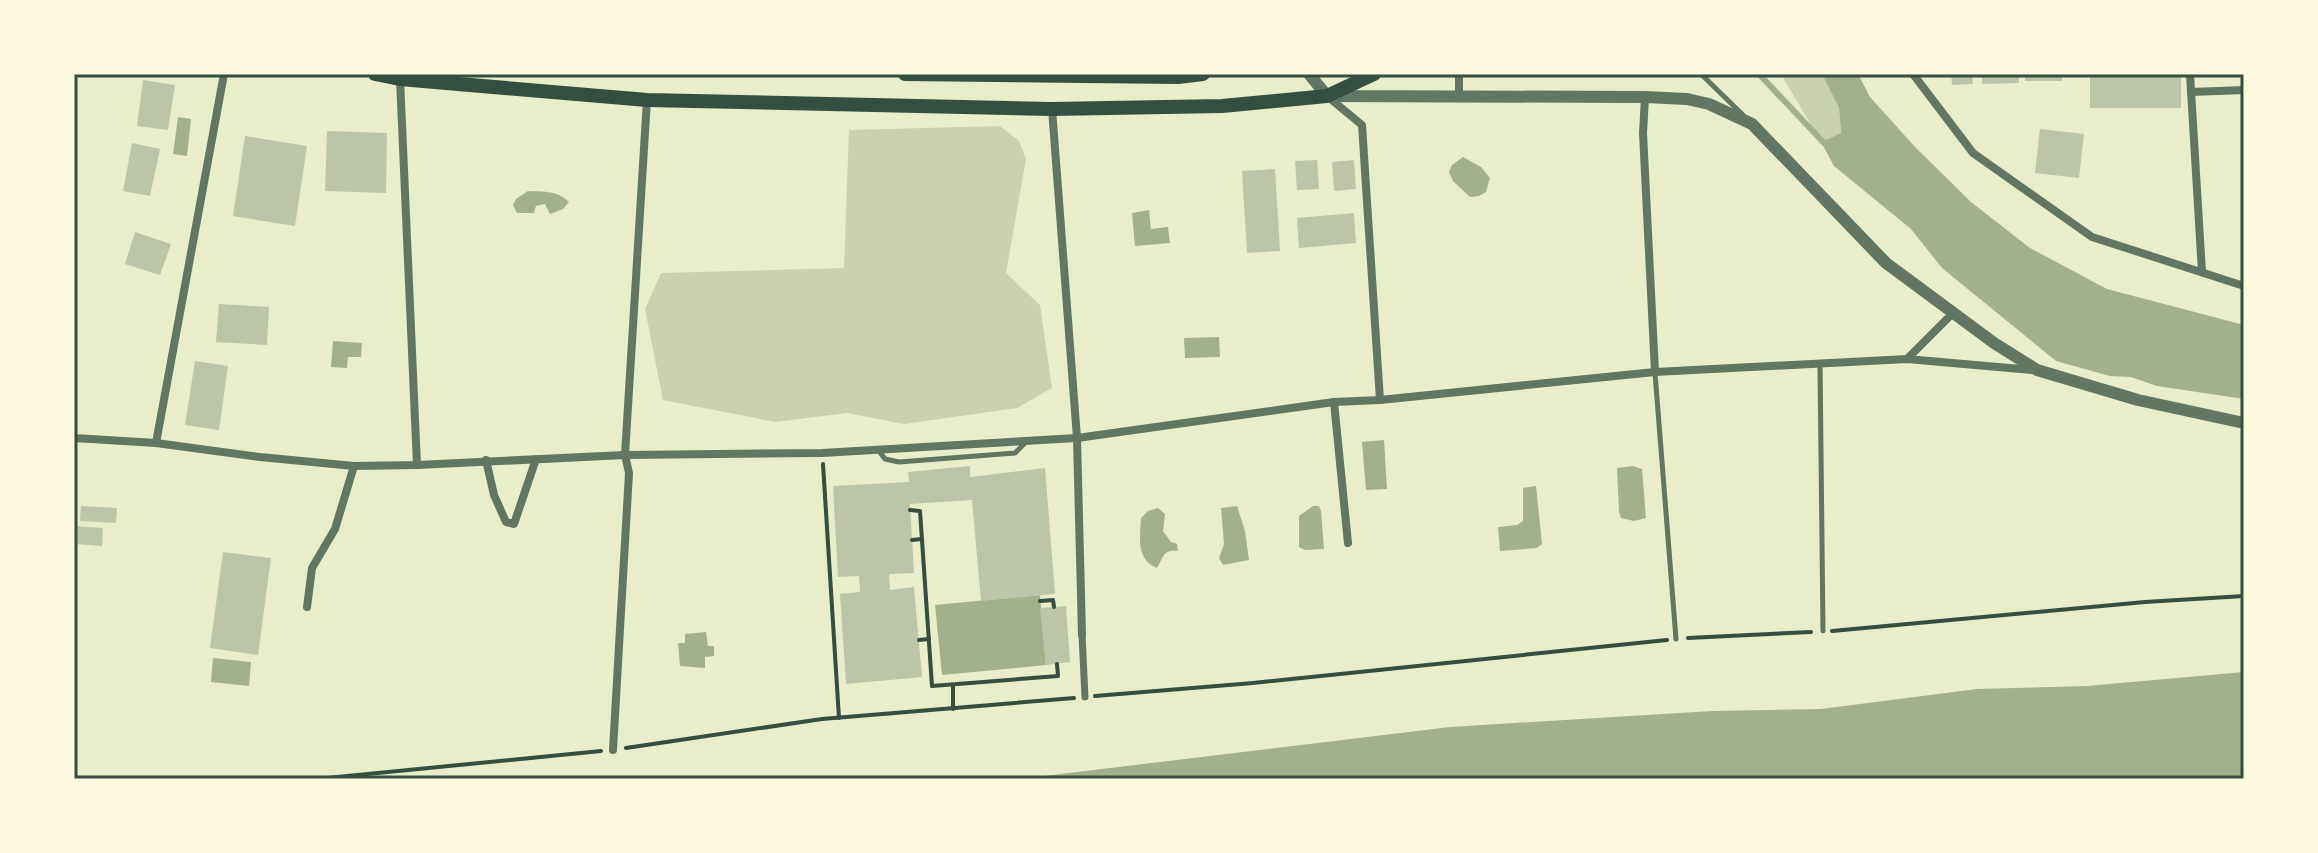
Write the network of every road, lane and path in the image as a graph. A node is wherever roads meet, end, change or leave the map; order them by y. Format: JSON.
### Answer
{"nodes":[{"id":1,"x":224,"y":74,"type":"edge"},
{"id":2,"x":375,"y":74,"type":"edge"},
{"id":3,"x":905,"y":74,"type":"edge"},
{"id":4,"x":1047,"y":74,"type":"edge"},
{"id":5,"x":1203,"y":74,"type":"edge"},
{"id":6,"x":1309,"y":74,"type":"edge"},
{"id":7,"x":1374,"y":74,"type":"edge"},
{"id":8,"x":1459,"y":74,"type":"edge"},
{"id":9,"x":1701,"y":74,"type":"edge"},
{"id":10,"x":1913,"y":74,"type":"edge"},
{"id":11,"x":2190,"y":74,"type":"edge"},
{"id":12,"x":400,"y":79,"type":"junction"},
{"id":13,"x":2244,"y":90,"type":"edge"},
{"id":14,"x":2191,"y":92,"type":"junction"},
{"id":15,"x":1327,"y":96,"type":"junction"},
{"id":16,"x":1459,"y":96,"type":"junction"},
{"id":17,"x":1645,"y":97,"type":"junction"},
{"id":18,"x":647,"y":100,"type":"junction"},
{"id":19,"x":1052,"y":109,"type":"junction"},
{"id":20,"x":1752,"y":124,"type":"junction"},
{"id":21,"x":2202,"y":272,"type":"junction"},
{"id":22,"x":2244,"y":286,"type":"edge"},
{"id":23,"x":1953,"y":313,"type":"junction"},
{"id":24,"x":1907,"y":359,"type":"junction"},
{"id":25,"x":1820,"y":363,"type":"junction"},
{"id":26,"x":2037,"y":370,"type":"junction"},
{"id":27,"x":1655,"y":372,"type":"junction"},
{"id":28,"x":1380,"y":400,"type":"junction"},
{"id":29,"x":1334,"y":402,"type":"junction"},
{"id":30,"x":2244,"y":423,"type":"edge"},
{"id":31,"x":74,"y":438,"type":"edge"},
{"id":32,"x":1077,"y":438,"type":"junction"},
{"id":33,"x":156,"y":443,"type":"junction"},
{"id":34,"x":822,"y":453,"type":"junction"},
{"id":35,"x":625,"y":455,"type":"junction"},
{"id":36,"x":536,"y":459,"type":"junction"},
{"id":37,"x":486,"y":460,"type":"junction"},
{"id":38,"x":417,"y":465,"type":"junction"},
{"id":39,"x":354,"y":466,"type":"junction"},
{"id":40,"x":910,"y":510,"type":"dead end"},
{"id":41,"x":922,"y":539,"type":"junction"},
{"id":42,"x":912,"y":540,"type":"dead end"},
{"id":43,"x":1348,"y":543,"type":"dead end"},
{"id":44,"x":2244,"y":596,"type":"edge"},
{"id":45,"x":1040,"y":601,"type":"dead end"},
{"id":46,"x":307,"y":607,"type":"dead end"},
{"id":47,"x":1054,"y":607,"type":"dead end"},
{"id":48,"x":1823,"y":631,"type":"junction"},
{"id":49,"x":1082,"y":635,"type":"joint"},
{"id":50,"x":929,"y":639,"type":"junction"},
{"id":51,"x":1676,"y":639,"type":"junction"},
{"id":52,"x":919,"y":640,"type":"dead end"},
{"id":53,"x":1057,"y":664,"type":"dead end"},
{"id":54,"x":953,"y":685,"type":"junction"},
{"id":55,"x":1085,"y":697,"type":"junction"},
{"id":56,"x":953,"y":709,"type":"junction"},
{"id":57,"x":839,"y":718,"type":"junction"},
{"id":58,"x":613,"y":750,"type":"junction"},
{"id":59,"x":317,"y":779,"type":"edge"}],
"edges":[{"from":1,"to":33,"type":"street"},
{"from":2,"to":12,"type":"main road"},
{"from":3,"to":4,"type":"main road"},
{"from":4,"to":5,"type":"main road"},
{"from":6,"to":15,"type":"street"},
{"from":7,"to":15,"type":"main road"},
{"from":8,"to":16,"type":"street"},
{"from":9,"to":20,"type":"lane"},
{"from":10,"to":21,"type":"street"},
{"from":11,"to":14,"type":"street"},
{"from":12,"to":18,"type":"main road"},
{"from":12,"to":38,"type":"street"},
{"from":13,"to":14,"type":"street"},
{"from":14,"to":21,"type":"street"},
{"from":15,"to":16,"type":"street"},
{"from":15,"to":19,"type":"main road"},
{"from":15,"to":28,"type":"street"},
{"from":16,"to":17,"type":"street"},
{"from":17,"to":20,"type":"street"},
{"from":17,"to":27,"type":"street"},
{"from":18,"to":19,"type":"main road"},
{"from":18,"to":35,"type":"street"},
{"from":19,"to":32,"type":"street"},
{"from":20,"to":23,"type":"street"},
{"from":21,"to":22,"type":"street"},
{"from":23,"to":24,"type":"street"},
{"from":23,"to":26,"type":"street"},
{"from":24,"to":25,"type":"street"},
{"from":24,"to":26,"type":"street"},
{"from":25,"to":27,"type":"street"},
{"from":25,"to":48,"type":"lane"},
{"from":26,"to":30,"type":"street"},
{"from":27,"to":28,"type":"street"},
{"from":27,"to":51,"type":"lane"},
{"from":28,"to":29,"type":"street"},
{"from":29,"to":32,"type":"street"},
{"from":29,"to":43,"type":"street"},
{"from":31,"to":33,"type":"street"},
{"from":32,"to":34,"type":"street"},
{"from":32,"to":49,"type":"street"},
{"from":33,"to":39,"type":"street"},
{"from":34,"to":35,"type":"street"},
{"from":34,"to":57,"type":"path"},
{"from":35,"to":36,"type":"street"},
{"from":35,"to":58,"type":"street"},
{"from":36,"to":37,"type":"street"},
{"from":36,"to":37,"type":"street"},
{"from":37,"to":38,"type":"street"},
{"from":38,"to":39,"type":"street"},
{"from":39,"to":46,"type":"street"},
{"from":40,"to":41,"type":"path"},
{"from":41,"to":42,"type":"path"},
{"from":41,"to":50,"type":"path"},
{"from":44,"to":48,"type":"path"},
{"from":45,"to":47,"type":"path"},
{"from":48,"to":51,"type":"path"},
{"from":49,"to":55,"type":"street"},
{"from":50,"to":52,"type":"path"},
{"from":50,"to":54,"type":"path"},
{"from":51,"to":55,"type":"path"},
{"from":53,"to":54,"type":"path"},
{"from":54,"to":56,"type":"path"},
{"from":55,"to":56,"type":"path"},
{"from":56,"to":57,"type":"path"},
{"from":57,"to":58,"type":"path"},
{"from":58,"to":59,"type":"path"}]}
